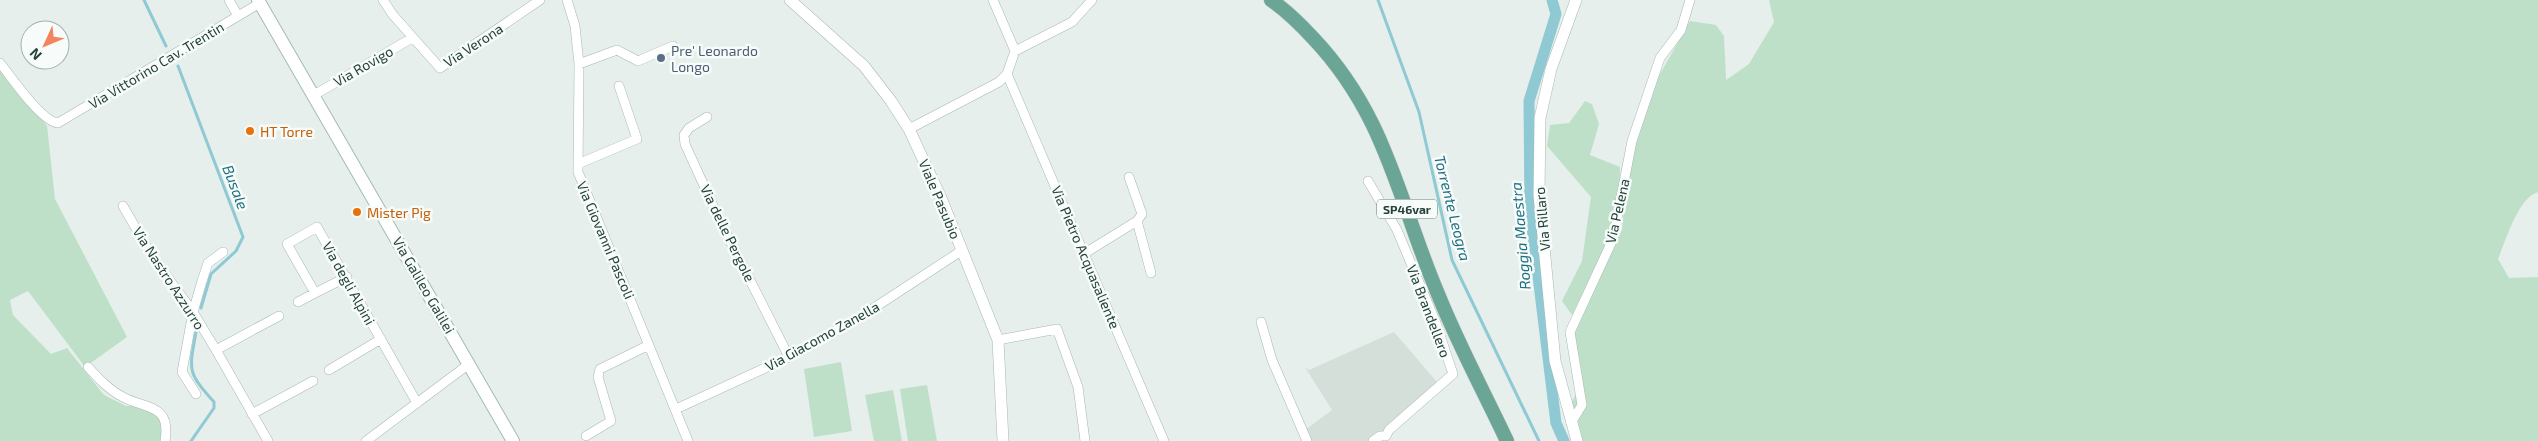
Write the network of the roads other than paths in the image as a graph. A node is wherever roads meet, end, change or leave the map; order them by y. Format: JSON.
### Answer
{"nodes":[{"id":1,"x":229,"y":0,"type":"edge"},
{"id":2,"x":383,"y":0,"type":"edge"},
{"id":3,"x":540,"y":0,"type":"edge"},
{"id":4,"x":567,"y":0,"type":"edge"},
{"id":5,"x":790,"y":0,"type":"edge"},
{"id":6,"x":993,"y":0,"type":"edge"},
{"id":7,"x":1092,"y":0,"type":"edge"},
{"id":8,"x":1271,"y":0,"type":"edge"},
{"id":9,"x":1576,"y":0,"type":"edge"},
{"id":10,"x":1690,"y":0,"type":"edge"},
{"id":11,"x":259,"y":2,"type":"edge"},
{"id":12,"x":238,"y":16,"type":"junction"},
{"id":13,"x":412,"y":38,"type":"junction"},
{"id":14,"x":673,"y":46,"type":"dead end"},
{"id":15,"x":1015,"y":51,"type":"junction"},
{"id":16,"x":0,"y":63,"type":"edge"},
{"id":17,"x":579,"y":64,"type":"junction"},
{"id":18,"x":1006,"y":74,"type":"junction"},
{"id":19,"x":619,"y":86,"type":"dead end"},
{"id":20,"x":314,"y":95,"type":"junction"},
{"id":21,"x":707,"y":117,"type":"dead end"},
{"id":22,"x":908,"y":129,"type":"junction"},
{"id":23,"x":578,"y":164,"type":"junction"},
{"id":24,"x":1129,"y":177,"type":"dead end"},
{"id":25,"x":1368,"y":181,"type":"dead end"},
{"id":26,"x":124,"y":206,"type":"dead end"},
{"id":27,"x":1137,"y":221,"type":"junction"},
{"id":28,"x":961,"y":251,"type":"junction"},
{"id":29,"x":223,"y":252,"type":"dead end"},
{"id":30,"x":1085,"y":253,"type":"junction"},
{"id":31,"x":1151,"y":273,"type":"dead end"},
{"id":32,"x":347,"y":277,"type":"junction"},
{"id":33,"x":315,"y":294,"type":"junction"},
{"id":34,"x":298,"y":302,"type":"dead end"},
{"id":35,"x":193,"y":312,"type":"junction"},
{"id":36,"x":279,"y":316,"type":"dead end"},
{"id":37,"x":1261,"y":322,"type":"dead end"},
{"id":38,"x":381,"y":339,"type":"junction"},
{"id":39,"x":998,"y":340,"type":"junction"},
{"id":40,"x":649,"y":346,"type":"junction"},
{"id":41,"x":216,"y":350,"type":"junction"},
{"id":42,"x":789,"y":357,"type":"junction"},
{"id":43,"x":469,"y":364,"type":"junction"},
{"id":44,"x":88,"y":367,"type":"dead end"},
{"id":45,"x":329,"y":370,"type":"dead end"},
{"id":46,"x":314,"y":381,"type":"dead end"},
{"id":47,"x":196,"y":394,"type":"dead end"},
{"id":48,"x":417,"y":403,"type":"junction"},
{"id":49,"x":676,"y":409,"type":"junction"},
{"id":50,"x":252,"y":414,"type":"junction"},
{"id":51,"x":1572,"y":423,"type":"junction"},
{"id":52,"x":586,"y":436,"type":"dead end"},
{"id":53,"x":1390,"y":439,"type":"edge"},
{"id":54,"x":165,"y":441,"type":"edge"},
{"id":55,"x":268,"y":441,"type":"edge"},
{"id":56,"x":366,"y":441,"type":"edge"},
{"id":57,"x":513,"y":441,"type":"edge"},
{"id":58,"x":688,"y":441,"type":"edge"},
{"id":59,"x":1003,"y":441,"type":"edge"},
{"id":60,"x":1084,"y":441,"type":"edge"},
{"id":61,"x":1164,"y":441,"type":"edge"},
{"id":62,"x":1307,"y":441,"type":"edge"},
{"id":63,"x":1373,"y":441,"type":"edge"},
{"id":64,"x":1507,"y":441,"type":"edge"},
{"id":65,"x":1577,"y":441,"type":"edge"}],
"edges":[{"from":1,"to":12,"type":"street"},
{"from":2,"to":13,"type":"street"},
{"from":3,"to":13,"type":"street","name":"Via Verona"},
{"from":4,"to":17,"type":"street","name":"Via Giovanni Pascoli"},
{"from":5,"to":22,"type":"street","name":"Viale Pasubio"},
{"from":6,"to":15,"type":"street"},
{"from":7,"to":15,"type":"street"},
{"from":8,"to":64,"type":"main road","number":"SP46var"},
{"from":9,"to":51,"type":"street","name":"Via Rillaro"},
{"from":10,"to":51,"type":"street","name":"Via Pelena"},
{"from":11,"to":12,"type":"street","name":"Via Vittorino Cav. Trentin"},
{"from":11,"to":20,"type":"main road","name":"Via Galileo Galilei"},
{"from":12,"to":16,"type":"street","name":"Via Vittorino Cav. Trentin"},
{"from":13,"to":20,"type":"street","name":"Via Rovigo"},
{"from":14,"to":17,"type":"street"},
{"from":15,"to":18,"type":"street"},
{"from":17,"to":23,"type":"street","name":"Via Giovanni Pascoli"},
{"from":18,"to":22,"type":"street"},
{"from":18,"to":30,"type":"street","name":"Via Pietro Acquasaliente"},
{"from":19,"to":23,"type":"street"},
{"from":20,"to":43,"type":"main road","name":"Via Galileo Galilei"},
{"from":21,"to":42,"type":"street","name":"Via delle Pergole"},
{"from":22,"to":28,"type":"street","name":"Viale Pasubio"},
{"from":23,"to":40,"type":"street","name":"Via Giovanni Pascoli"},
{"from":24,"to":27,"type":"street"},
{"from":25,"to":53,"type":"street","name":"Via Brandellero"},
{"from":26,"to":35,"type":"street","name":"Via Nastro Azzurro"},
{"from":27,"to":30,"type":"street"},
{"from":27,"to":31,"type":"street"},
{"from":28,"to":39,"type":"street","name":"Viale Pasubio"},
{"from":28,"to":42,"type":"street","name":"Via Giacomo Zanella"},
{"from":29,"to":35,"type":"street"},
{"from":30,"to":61,"type":"street","name":"Via Pietro Acquasaliente"},
{"from":32,"to":33,"type":"street"},
{"from":32,"to":33,"type":"street","name":"Via degli Alpini"},
{"from":32,"to":38,"type":"street","name":"Via degli Alpini"},
{"from":33,"to":34,"type":"street"},
{"from":35,"to":41,"type":"street","name":"Via Nastro Azzurro"},
{"from":35,"to":47,"type":"street"},
{"from":36,"to":41,"type":"street"},
{"from":37,"to":62,"type":"street"},
{"from":38,"to":45,"type":"street","name":"Via degli Alpini"},
{"from":38,"to":48,"type":"street","name":"Via degli Alpini"},
{"from":39,"to":59,"type":"street","name":"Viale Pasubio"},
{"from":39,"to":60,"type":"street"},
{"from":40,"to":49,"type":"street","name":"Via Giovanni Pascoli"},
{"from":40,"to":52,"type":"street"},
{"from":41,"to":50,"type":"street","name":"Via Nastro Azzurro"},
{"from":42,"to":49,"type":"street","name":"Via Giacomo Zanella"},
{"from":43,"to":48,"type":"street"},
{"from":43,"to":57,"type":"main road","name":"Via Galileo Galilei"},
{"from":44,"to":54,"type":"street"},
{"from":46,"to":50,"type":"street"},
{"from":48,"to":56,"type":"street"},
{"from":49,"to":58,"type":"street","name":"Via Giovanni Pascoli"},
{"from":50,"to":55,"type":"street","name":"Via Nastro Azzurro"},
{"from":51,"to":65,"type":"street","name":"Via Rillaro"},
{"from":53,"to":63,"type":"street","name":"Via Brandellero"}]}
